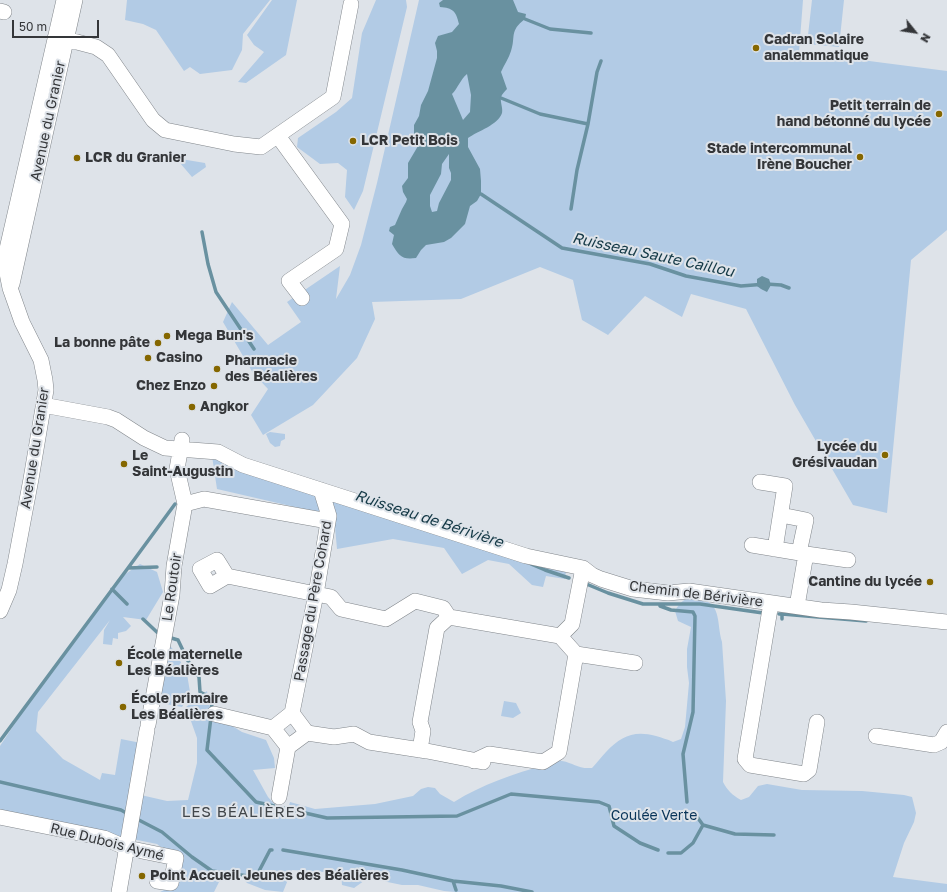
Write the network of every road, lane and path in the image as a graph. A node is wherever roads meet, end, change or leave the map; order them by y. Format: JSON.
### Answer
{"nodes":[{"id":1,"x":64,"y":0,"type":"edge"},
{"id":2,"x":75,"y":0,"type":"edge"},
{"id":3,"x":350,"y":4,"type":"dead end"},
{"id":4,"x":60,"y":39,"type":"junction"},
{"id":5,"x":278,"y":136,"type":"junction"},
{"id":6,"x":5,"y":290,"type":"edge"},
{"id":7,"x":302,"y":298,"type":"dead end"},
{"id":8,"x":43,"y":405,"type":"junction"},
{"id":9,"x":181,"y":444,"type":"junction"},
{"id":10,"x":760,"y":482,"type":"dead end"},
{"id":11,"x":321,"y":490,"type":"junction"},
{"id":12,"x":185,"y":504,"type":"junction"},
{"id":13,"x":781,"y":515,"type":"junction"},
{"id":14,"x":328,"y":521,"type":"junction"},
{"id":15,"x":752,"y":545,"type":"dead end"},
{"id":16,"x":775,"y":549,"type":"junction"},
{"id":17,"x":803,"y":553,"type":"junction"},
{"id":18,"x":848,"y":560,"type":"dead end"},
{"id":19,"x":583,"y":568,"type":"junction"},
{"id":20,"x":227,"y":576,"type":"dead end"},
{"id":21,"x":316,"y":594,"type":"junction"},
{"id":22,"x":771,"y":603,"type":"junction"},
{"id":23,"x":797,"y":606,"type":"junction"},
{"id":24,"x":0,"y":611,"type":"edge"},
{"id":25,"x":449,"y":617,"type":"junction"},
{"id":26,"x":947,"y":622,"type":"edge"},
{"id":27,"x":560,"y":636,"type":"junction"},
{"id":28,"x":576,"y":654,"type":"junction"},
{"id":29,"x":635,"y":663,"type":"dead end"},
{"id":30,"x":292,"y":713,"type":"junction"},
{"id":31,"x":214,"y":714,"type":"dead end"},
{"id":32,"x":817,"y":722,"type":"dead end"},
{"id":33,"x":273,"y":728,"type":"junction"},
{"id":34,"x":947,"y":732,"type":"edge"},
{"id":35,"x":307,"y":733,"type":"junction"},
{"id":36,"x":876,"y":736,"type":"dead end"},
{"id":37,"x":288,"y":747,"type":"junction"},
{"id":38,"x":420,"y":750,"type":"junction"},
{"id":39,"x":474,"y":760,"type":"junction"},
{"id":40,"x":491,"y":762,"type":"dead end"},
{"id":41,"x":279,"y":797,"type":"dead end"},
{"id":42,"x":0,"y":818,"type":"edge"},
{"id":43,"x":127,"y":848,"type":"junction"},
{"id":44,"x":157,"y":881,"type":"dead end"},
{"id":45,"x":119,"y":892,"type":"edge"}],
"edges":[{"from":1,"to":4,"type":"street","name":"Avenue du Granier"},
{"from":2,"to":4,"type":"street","name":"Avenue du Granier"},
{"from":3,"to":5,"type":"street"},
{"from":4,"to":5,"type":"street"},
{"from":4,"to":6,"type":"street","name":"Avenue du Granier"},
{"from":5,"to":7,"type":"street"},
{"from":6,"to":8,"type":"street","name":"Avenue du Granier"},
{"from":8,"to":9,"type":"street","name":"Chemin de Bérivière"},
{"from":8,"to":24,"type":"street","name":"Avenue du Granier"},
{"from":9,"to":11,"type":"street","name":"Chemin de Bérivière"},
{"from":9,"to":12,"type":"street","name":"Le Routoir"},
{"from":10,"to":13,"type":"street"},
{"from":11,"to":14,"type":"street","name":"Passage du Père Cohard"},
{"from":11,"to":19,"type":"street","name":"Chemin de Bérivière"},
{"from":12,"to":14,"type":"street"},
{"from":12,"to":43,"type":"street","name":"Le Routoir"},
{"from":13,"to":16,"type":"street"},
{"from":13,"to":17,"type":"street"},
{"from":14,"to":21,"type":"street","name":"Passage du Père Cohard"},
{"from":15,"to":16,"type":"street"},
{"from":16,"to":17,"type":"street"},
{"from":17,"to":18,"type":"street"},
{"from":17,"to":23,"type":"street"},
{"from":19,"to":22,"type":"street","name":"Chemin de Bérivière"},
{"from":19,"to":27,"type":"street"},
{"from":20,"to":21,"type":"street"},
{"from":21,"to":25,"type":"street"},
{"from":21,"to":30,"type":"street","name":"Passage du Père Cohard"},
{"from":22,"to":23,"type":"street","name":"Chemin de Bérivière"},
{"from":22,"to":32,"type":"street"},
{"from":23,"to":26,"type":"street","name":"Chemin de Bérivière"},
{"from":25,"to":27,"type":"street"},
{"from":25,"to":38,"type":"street"},
{"from":27,"to":28,"type":"street"},
{"from":28,"to":29,"type":"street"},
{"from":28,"to":39,"type":"street"},
{"from":30,"to":33,"type":"street"},
{"from":30,"to":35,"type":"street"},
{"from":31,"to":33,"type":"street"},
{"from":33,"to":37,"type":"street"},
{"from":34,"to":36,"type":"street"},
{"from":35,"to":37,"type":"street"},
{"from":35,"to":38,"type":"street"},
{"from":37,"to":41,"type":"street"},
{"from":38,"to":39,"type":"street"},
{"from":39,"to":40,"type":"street"},
{"from":42,"to":43,"type":"street","name":"Rue Dubois Aymé"},
{"from":43,"to":44,"type":"street","name":"Rue Dubois Aymé"},
{"from":43,"to":45,"type":"street","name":"Le Routoir"}]}
